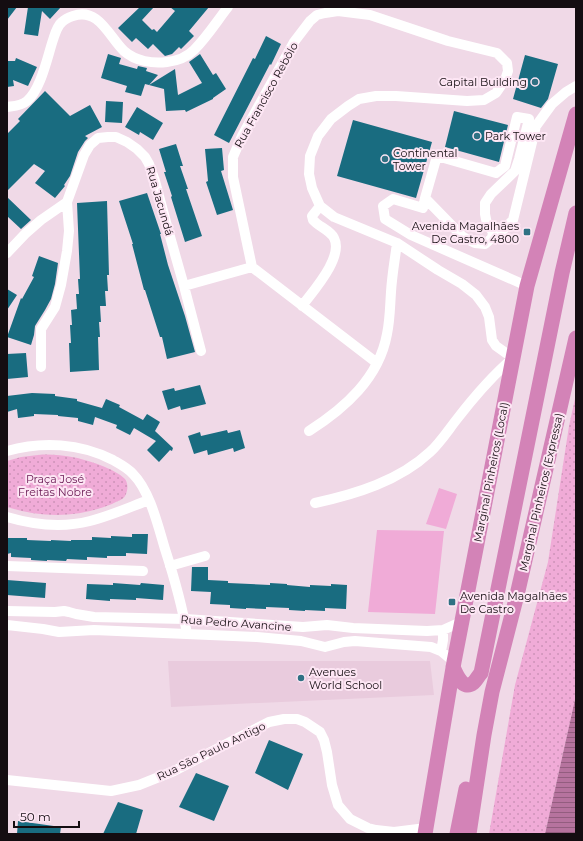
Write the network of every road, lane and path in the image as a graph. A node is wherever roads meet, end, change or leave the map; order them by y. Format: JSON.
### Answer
{"nodes":[{"id":1,"x":228,"y":7,"type":"edge"},
{"id":2,"x":576,"y":86,"type":"edge"},
{"id":3,"x":7,"y":107,"type":"edge"},
{"id":4,"x":576,"y":114,"type":"edge"},
{"id":5,"x":496,"y":173,"type":"junction"},
{"id":6,"x":501,"y":184,"type":"junction"},
{"id":7,"x":425,"y":198,"type":"junction"},
{"id":8,"x":67,"y":202,"type":"junction"},
{"id":9,"x":320,"y":206,"type":"junction"},
{"id":10,"x":576,"y":214,"type":"edge"},
{"id":11,"x":493,"y":232,"type":"junction"},
{"id":12,"x":398,"y":243,"type":"junction"},
{"id":13,"x":7,"y":253,"type":"edge"},
{"id":14,"x":252,"y":267,"type":"junction"},
{"id":15,"x":184,"y":286,"type":"junction"},
{"id":16,"x":527,"y":286,"type":"junction"},
{"id":17,"x":302,"y":306,"type":"junction"},
{"id":18,"x":576,"y":338,"type":"edge"},
{"id":19,"x":201,"y":351,"type":"dead end"},
{"id":20,"x":513,"y":358,"type":"junction"},
{"id":21,"x":378,"y":363,"type":"junction"},
{"id":22,"x":40,"y":367,"type":"dead end"},
{"id":23,"x":309,"y":431,"type":"dead end"},
{"id":24,"x":7,"y":451,"type":"edge"},
{"id":25,"x":149,"y":500,"type":"junction"},
{"id":26,"x":315,"y":503,"type":"dead end"},
{"id":27,"x":7,"y":517,"type":"edge"},
{"id":28,"x":205,"y":556,"type":"dead end"},
{"id":29,"x":7,"y":566,"type":"edge"},
{"id":30,"x":170,"y":566,"type":"junction"},
{"id":31,"x":142,"y":571,"type":"dead end"},
{"id":32,"x":7,"y":611,"type":"edge"},
{"id":33,"x":55,"y":612,"type":"junction"},
{"id":34,"x":76,"y":614,"type":"junction"},
{"id":35,"x":185,"y":619,"type":"junction"},
{"id":36,"x":463,"y":621,"type":"junction"},
{"id":37,"x":7,"y":625,"type":"edge"},
{"id":38,"x":318,"y":626,"type":"junction"},
{"id":39,"x":337,"y":627,"type":"junction"},
{"id":40,"x":443,"y":630,"type":"junction"},
{"id":41,"x":53,"y":631,"type":"junction"},
{"id":42,"x":73,"y":631,"type":"junction"},
{"id":43,"x":187,"y":634,"type":"junction"},
{"id":44,"x":339,"y":643,"type":"junction"},
{"id":45,"x":313,"y":644,"type":"junction"},
{"id":46,"x":441,"y":651,"type":"junction"},
{"id":47,"x":454,"y":665,"type":"junction"},
{"id":48,"x":484,"y":735,"type":"junction"},
{"id":49,"x":7,"y":780,"type":"edge"},
{"id":50,"x":425,"y":831,"type":"edge"},
{"id":51,"x":396,"y":833,"type":"edge"},
{"id":52,"x":457,"y":834,"type":"edge"},
{"id":53,"x":469,"y":834,"type":"edge"}],
"edges":[{"from":1,"to":3,"type":"street"},
{"from":2,"to":11,"type":"street"},
{"from":4,"to":16,"type":"highway","name":"Marginal Pinheiros (Local)"},
{"from":5,"to":6,"type":"street"},
{"from":5,"to":6,"type":"street"},
{"from":5,"to":7,"type":"street"},
{"from":6,"to":11,"type":"street"},
{"from":7,"to":11,"type":"street"},
{"from":7,"to":16,"type":"street"},
{"from":8,"to":13,"type":"street"},
{"from":8,"to":15,"type":"street","name":"Rua Jacundá"},
{"from":8,"to":22,"type":"street"},
{"from":9,"to":12,"type":"street"},
{"from":9,"to":14,"type":"street","name":"Rua Francisco Rebôlo"},
{"from":9,"to":17,"type":"street"},
{"from":10,"to":47,"type":"highway"},
{"from":12,"to":20,"type":"street"},
{"from":12,"to":21,"type":"street"},
{"from":14,"to":15,"type":"street"},
{"from":14,"to":17,"type":"street"},
{"from":15,"to":19,"type":"street","name":"Rua Jacundá"},
{"from":16,"to":20,"type":"highway","name":"Marginal Pinheiros (Local)"},
{"from":17,"to":21,"type":"street"},
{"from":18,"to":48,"type":"highway","name":"Marginal Pinheiros (Expressa)"},
{"from":20,"to":26,"type":"street"},
{"from":20,"to":36,"type":"highway","name":"Marginal Pinheiros (Local)"},
{"from":21,"to":23,"type":"street"},
{"from":24,"to":25,"type":"street"},
{"from":25,"to":27,"type":"street"},
{"from":25,"to":30,"type":"street"},
{"from":28,"to":30,"type":"street"},
{"from":29,"to":31,"type":"street"},
{"from":30,"to":35,"type":"street"},
{"from":32,"to":33,"type":"street","name":"Rua Pedro Avancine"},
{"from":33,"to":34,"type":"street","name":"Rua Pedro Avancine"},
{"from":33,"to":41,"type":"street"},
{"from":34,"to":35,"type":"street","name":"Rua Pedro Avancine"},
{"from":34,"to":42,"type":"street"},
{"from":35,"to":38,"type":"street","name":"Rua Pedro Avancine"},
{"from":35,"to":43,"type":"street"},
{"from":36,"to":40,"type":"street","name":"Rua Pedro Avancine"},
{"from":36,"to":47,"type":"highway","name":"Marginal Pinheiros (Local)"},
{"from":37,"to":41,"type":"street","name":"Rua Pedro Avancine"},
{"from":38,"to":39,"type":"street","name":"Rua Pedro Avancine"},
{"from":38,"to":45,"type":"street"},
{"from":39,"to":40,"type":"street","name":"Rua Pedro Avancine"},
{"from":39,"to":44,"type":"street"},
{"from":40,"to":46,"type":"street"},
{"from":41,"to":42,"type":"street","name":"Rua Pedro Avancine"},
{"from":42,"to":43,"type":"street","name":"Rua Pedro Avancine"},
{"from":43,"to":45,"type":"street","name":"Rua Pedro Avancine"},
{"from":44,"to":45,"type":"street","name":"Rua Pedro Avancine"},
{"from":44,"to":46,"type":"street","name":"Rua Pedro Avancine"},
{"from":46,"to":47,"type":"street","name":"Rua Pedro Avancine"},
{"from":47,"to":50,"type":"highway","name":"Marginal Pinheiros (Local)"},
{"from":48,"to":52,"type":"highway"},
{"from":48,"to":53,"type":"highway","name":"Marginal Pinheiros (Expressa)"},
{"from":49,"to":51,"type":"street","name":"Rua São Paulo Antigo"},
{"from":50,"to":51,"type":"street","name":"Rua São Paulo Antigo"}]}
